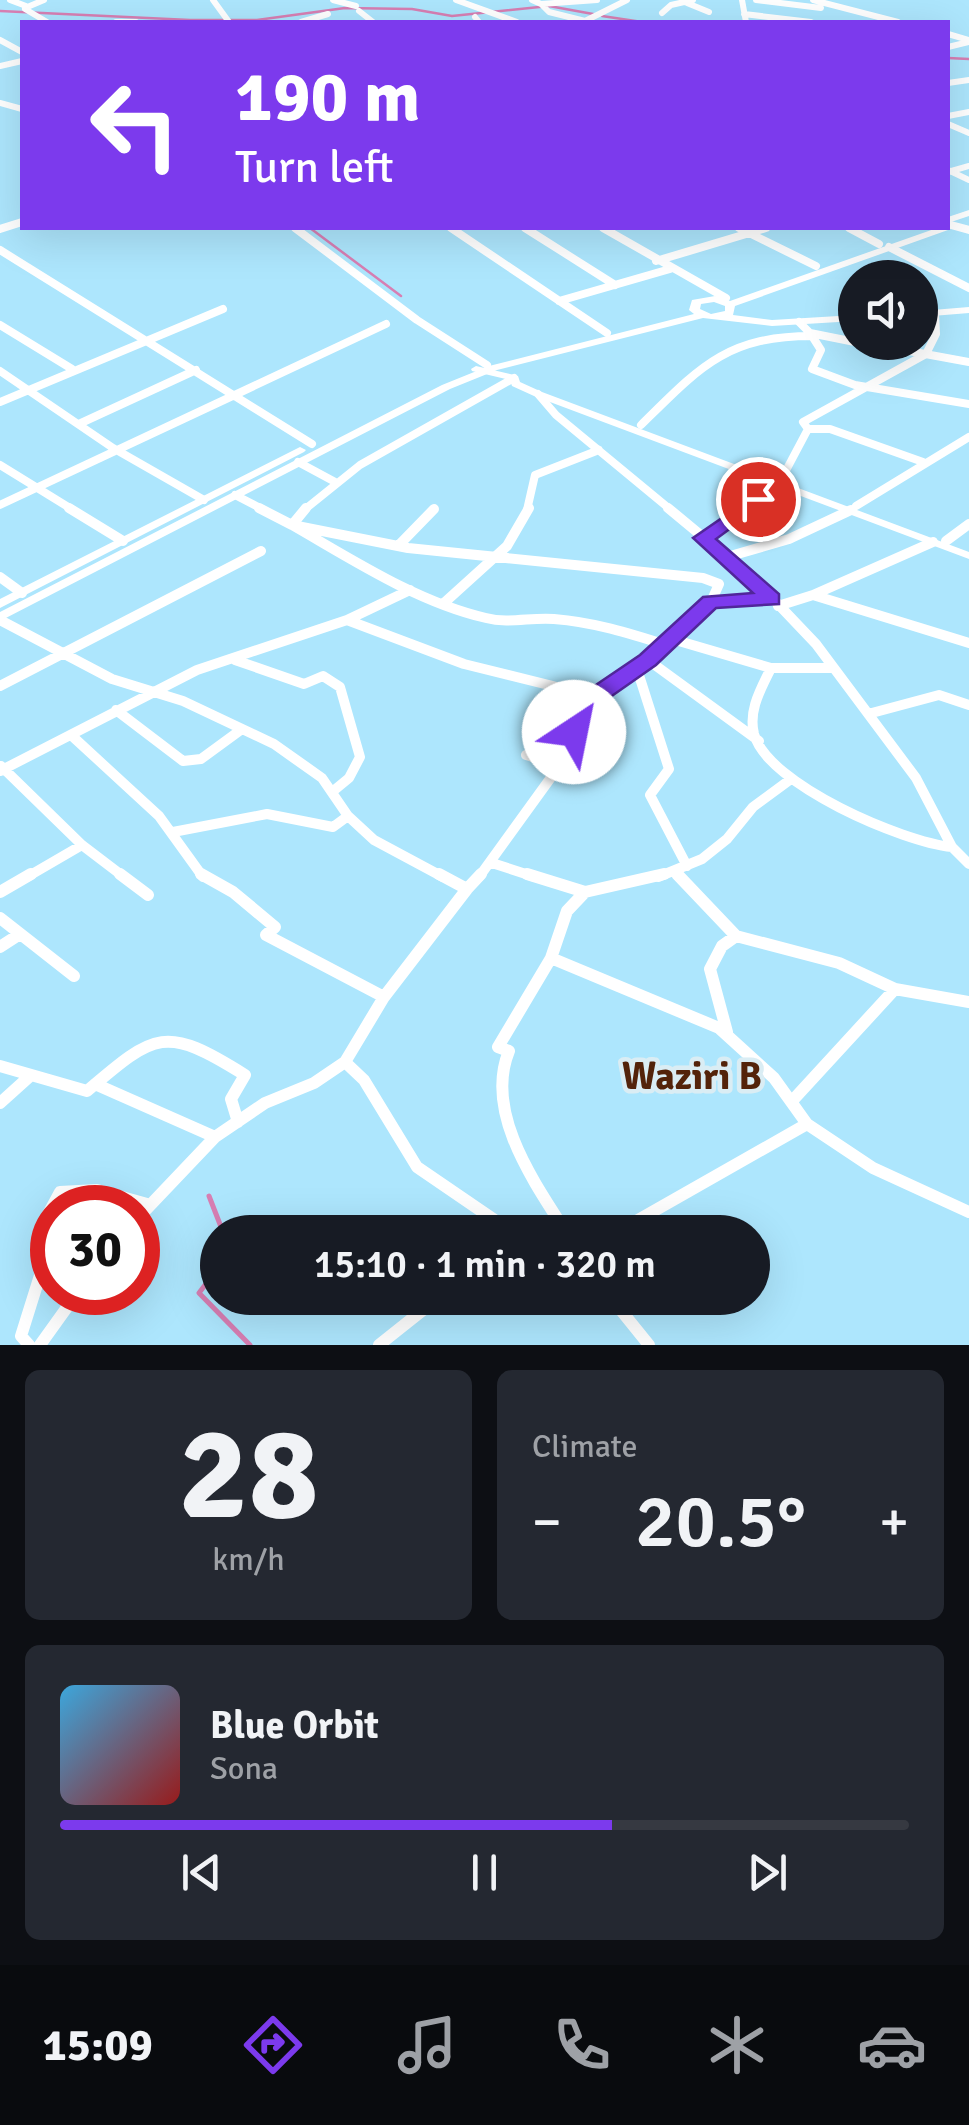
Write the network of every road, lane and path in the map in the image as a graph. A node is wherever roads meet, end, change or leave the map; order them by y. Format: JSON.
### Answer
{"nodes":[{"id":1,"x":10,"y":0,"type":"edge"},
{"id":2,"x":44,"y":0,"type":"edge"},
{"id":3,"x":213,"y":0,"type":"edge"},
{"id":4,"x":456,"y":0,"type":"edge"},
{"id":5,"x":532,"y":0,"type":"edge"},
{"id":6,"x":597,"y":0,"type":"edge"},
{"id":7,"x":627,"y":0,"type":"edge"},
{"id":8,"x":693,"y":0,"type":"edge"},
{"id":9,"x":742,"y":0,"type":"edge"},
{"id":10,"x":756,"y":0,"type":"edge"},
{"id":11,"x":813,"y":0,"type":"edge"},
{"id":12,"x":340,"y":1,"type":"edge"},
{"id":13,"x":560,"y":1,"type":"edge"},
{"id":14,"x":682,"y":1,"type":"edge"},
{"id":15,"x":483,"y":4,"type":"edge"},
{"id":16,"x":541,"y":5,"type":"junction"},
{"id":17,"x":824,"y":6,"type":"junction"},
{"id":18,"x":25,"y":9,"type":"junction"},
{"id":19,"x":710,"y":12,"type":"dead end"},
{"id":20,"x":662,"y":13,"type":"dead end"},
{"id":21,"x":328,"y":14,"type":"dead end"},
{"id":22,"x":744,"y":14,"type":"junction"},
{"id":23,"x":591,"y":18,"type":"edge"},
{"id":24,"x":44,"y":20,"type":"edge"},
{"id":25,"x":228,"y":20,"type":"edge"},
{"id":26,"x":308,"y":20,"type":"edge"},
{"id":27,"x":367,"y":20,"type":"edge"},
{"id":28,"x":512,"y":20,"type":"edge"},
{"id":29,"x":746,"y":20,"type":"edge"},
{"id":30,"x":794,"y":20,"type":"edge"},
{"id":31,"x":820,"y":20,"type":"edge"},
{"id":32,"x":889,"y":20,"type":"edge"},
{"id":33,"x":0,"y":105,"type":"edge"},
{"id":34,"x":20,"y":109,"type":"edge"},
{"id":35,"x":298,"y":230,"type":"edge"},
{"id":36,"x":454,"y":230,"type":"edge"},
{"id":37,"x":527,"y":230,"type":"edge"},
{"id":38,"x":606,"y":230,"type":"edge"},
{"id":39,"x":745,"y":230,"type":"edge"},
{"id":40,"x":758,"y":230,"type":"edge"},
{"id":41,"x":853,"y":230,"type":"edge"},
{"id":42,"x":922,"y":230,"type":"edge"},
{"id":43,"x":933,"y":230,"type":"edge"},
{"id":44,"x":750,"y":232,"type":"junction"},
{"id":45,"x":884,"y":246,"type":"junction"},
{"id":46,"x":0,"y":250,"type":"edge"},
{"id":47,"x":18,"y":259,"type":"junction"},
{"id":48,"x":656,"y":261,"type":"junction"},
{"id":49,"x":0,"y":266,"type":"edge"},
{"id":50,"x":816,"y":266,"type":"junction"},
{"id":51,"x":670,"y":269,"type":"junction"},
{"id":52,"x":615,"y":286,"type":"junction"},
{"id":53,"x":969,"y":288,"type":"edge"},
{"id":54,"x":559,"y":301,"type":"junction"},
{"id":55,"x":727,"y":303,"type":"junction"},
{"id":56,"x":969,"y":307,"type":"edge"},
{"id":57,"x":223,"y":309,"type":"dead end"},
{"id":58,"x":938,"y":310,"type":"edge"},
{"id":59,"x":698,"y":311,"type":"junction"},
{"id":60,"x":938,"y":312,"type":"edge"},
{"id":61,"x":838,"y":315,"type":"edge"},
{"id":62,"x":721,"y":316,"type":"junction"},
{"id":63,"x":838,"y":317,"type":"edge"},
{"id":64,"x":798,"y":322,"type":"junction"},
{"id":65,"x":386,"y":324,"type":"dead end"},
{"id":66,"x":0,"y":325,"type":"edge"},
{"id":67,"x":607,"y":333,"type":"junction"},
{"id":68,"x":811,"y":335,"type":"junction"},
{"id":69,"x":838,"y":339,"type":"edge"},
{"id":70,"x":147,"y":341,"type":"junction"},
{"id":71,"x":938,"y":356,"type":"edge"},
{"id":72,"x":914,"y":360,"type":"edge"},
{"id":73,"x":969,"y":362,"type":"edge"},
{"id":74,"x":487,"y":368,"type":"junction"},
{"id":75,"x":72,"y":370,"type":"junction"},
{"id":76,"x":196,"y":370,"type":"junction"},
{"id":77,"x":0,"y":371,"type":"edge"},
{"id":78,"x":514,"y":378,"type":"junction"},
{"id":79,"x":862,"y":387,"type":"junction"},
{"id":80,"x":30,"y":389,"type":"junction"},
{"id":81,"x":231,"y":393,"type":"junction"},
{"id":82,"x":538,"y":394,"type":"junction"},
{"id":83,"x":0,"y":402,"type":"edge"},
{"id":84,"x":969,"y":404,"type":"edge"},
{"id":85,"x":81,"y":423,"type":"junction"},
{"id":86,"x":641,"y":425,"type":"junction"},
{"id":87,"x":808,"y":429,"type":"junction"},
{"id":88,"x":968,"y":438,"type":"edge"},
{"id":89,"x":312,"y":444,"type":"junction"},
{"id":90,"x":113,"y":448,"type":"junction"},
{"id":91,"x":599,"y":450,"type":"junction"},
{"id":92,"x":298,"y":462,"type":"junction"},
{"id":93,"x":923,"y":462,"type":"junction"},
{"id":94,"x":0,"y":465,"type":"edge"},
{"id":95,"x":780,"y":480,"type":"junction"},
{"id":96,"x":337,"y":483,"type":"junction"},
{"id":97,"x":36,"y":488,"type":"junction"},
{"id":98,"x":235,"y":494,"type":"junction"},
{"id":99,"x":204,"y":500,"type":"junction"},
{"id":100,"x":0,"y":504,"type":"edge"},
{"id":101,"x":854,"y":508,"type":"junction"},
{"id":102,"x":434,"y":509,"type":"dead end"},
{"id":103,"x":969,"y":524,"type":"edge"},
{"id":104,"x":292,"y":525,"type":"junction"},
{"id":105,"x":703,"y":538,"type":"junction"},
{"id":106,"x":123,"y":541,"type":"junction"},
{"id":107,"x":939,"y":542,"type":"junction"},
{"id":108,"x":400,"y":546,"type":"junction"},
{"id":109,"x":261,"y":550,"type":"dead end"},
{"id":110,"x":969,"y":553,"type":"edge"},
{"id":111,"x":496,"y":557,"type":"junction"},
{"id":112,"x":727,"y":557,"type":"junction"},
{"id":113,"x":0,"y":577,"type":"edge"},
{"id":114,"x":410,"y":590,"type":"junction"},
{"id":115,"x":22,"y":592,"type":"junction"},
{"id":116,"x":813,"y":596,"type":"junction"},
{"id":117,"x":710,"y":602,"type":"junction"},
{"id":118,"x":444,"y":603,"type":"junction"},
{"id":119,"x":775,"y":603,"type":"junction"},
{"id":120,"x":0,"y":604,"type":"edge"},
{"id":121,"x":0,"y":619,"type":"edge"},
{"id":122,"x":347,"y":620,"type":"junction"},
{"id":123,"x":669,"y":642,"type":"junction"},
{"id":124,"x":969,"y":642,"type":"edge"},
{"id":125,"x":60,"y":654,"type":"junction"},
{"id":126,"x":235,"y":660,"type":"junction"},
{"id":127,"x":648,"y":660,"type":"junction"},
{"id":128,"x":637,"y":668,"type":"junction"},
{"id":129,"x":771,"y":668,"type":"junction"},
{"id":130,"x":832,"y":668,"type":"junction"},
{"id":131,"x":0,"y":686,"type":"edge"},
{"id":132,"x":151,"y":691,"type":"junction"},
{"id":133,"x":594,"y":696,"type":"junction"},
{"id":134,"x":969,"y":706,"type":"edge"},
{"id":135,"x":116,"y":710,"type":"junction"},
{"id":136,"x":868,"y":714,"type":"junction"},
{"id":137,"x":242,"y":728,"type":"junction"},
{"id":138,"x":72,"y":735,"type":"junction"},
{"id":139,"x":759,"y":741,"type":"junction"},
{"id":140,"x":526,"y":755,"type":"dead end"},
{"id":141,"x":560,"y":765,"type":"junction"},
{"id":142,"x":1,"y":769,"type":"edge"},
{"id":143,"x":791,"y":779,"type":"junction"},
{"id":144,"x":332,"y":792,"type":"junction"},
{"id":145,"x":348,"y":816,"type":"junction"},
{"id":146,"x":173,"y":832,"type":"junction"},
{"id":147,"x":82,"y":845,"type":"junction"},
{"id":148,"x":952,"y":847,"type":"junction"},
{"id":149,"x":492,"y":863,"type":"junction"},
{"id":150,"x":969,"y":864,"type":"edge"},
{"id":151,"x":681,"y":869,"type":"junction"},
{"id":152,"x":467,"y":888,"type":"junction"},
{"id":153,"x":0,"y":892,"type":"edge"},
{"id":154,"x":585,"y":892,"type":"junction"},
{"id":155,"x":148,"y":895,"type":"dead end"},
{"id":156,"x":0,"y":918,"type":"edge"},
{"id":157,"x":20,"y":934,"type":"junction"},
{"id":158,"x":736,"y":936,"type":"junction"},
{"id":159,"x":0,"y":946,"type":"edge"},
{"id":160,"x":551,"y":958,"type":"junction"},
{"id":161,"x":74,"y":976,"type":"dead end"},
{"id":162,"x":896,"y":990,"type":"junction"},
{"id":163,"x":384,"y":997,"type":"junction"},
{"id":164,"x":969,"y":1002,"type":"edge"},
{"id":165,"x":728,"y":1034,"type":"junction"},
{"id":166,"x":345,"y":1062,"type":"junction"},
{"id":167,"x":0,"y":1066,"type":"edge"},
{"id":168,"x":30,"y":1076,"type":"junction"},
{"id":169,"x":95,"y":1084,"type":"junction"},
{"id":170,"x":793,"y":1100,"type":"junction"},
{"id":171,"x":0,"y":1103,"type":"edge"},
{"id":172,"x":238,"y":1122,"type":"junction"},
{"id":173,"x":807,"y":1124,"type":"junction"},
{"id":174,"x":215,"y":1138,"type":"junction"},
{"id":175,"x":160,"y":1191,"type":"edge"},
{"id":176,"x":969,"y":1212,"type":"edge"},
{"id":177,"x":487,"y":1215,"type":"edge"},
{"id":178,"x":556,"y":1215,"type":"edge"},
{"id":179,"x":647,"y":1215,"type":"edge"},
{"id":180,"x":30,"y":1305,"type":"edge"},
{"id":181,"x":62,"y":1315,"type":"edge"},
{"id":182,"x":417,"y":1315,"type":"edge"},
{"id":183,"x":625,"y":1315,"type":"edge"},
{"id":184,"x":29,"y":1345,"type":"edge"},
{"id":185,"x":40,"y":1345,"type":"edge"},
{"id":186,"x":379,"y":1345,"type":"edge"},
{"id":187,"x":649,"y":1345,"type":"edge"}],
"edges":[{"from":1,"to":18,"type":"street"},
{"from":2,"to":18,"type":"street"},
{"from":3,"to":25,"type":"street"},
{"from":4,"to":15,"type":"street"},
{"from":5,"to":16,"type":"street"},
{"from":6,"to":13,"type":"street"},
{"from":7,"to":23,"type":"street"},
{"from":8,"to":14,"type":"street"},
{"from":9,"to":22,"type":"street"},
{"from":10,"to":17,"type":"street"},
{"from":11,"to":17,"type":"street"},
{"from":12,"to":27,"type":"street"},
{"from":13,"to":16,"type":"street"},
{"from":14,"to":19,"type":"street"},
{"from":14,"to":20,"type":"street"},
{"from":15,"to":28,"type":"street"},
{"from":16,"to":23,"type":"street"},
{"from":17,"to":31,"type":"street"},
{"from":17,"to":32,"type":"street"},
{"from":18,"to":24,"type":"street"},
{"from":21,"to":26,"type":"street"},
{"from":22,"to":29,"type":"street"},
{"from":22,"to":30,"type":"street"},
{"from":33,"to":34,"type":"street"},
{"from":35,"to":74,"type":"street"},
{"from":36,"to":54,"type":"street"},
{"from":37,"to":52,"type":"street"},
{"from":38,"to":48,"type":"street"},
{"from":39,"to":44,"type":"street"},
{"from":40,"to":44,"type":"street"},
{"from":41,"to":45,"type":"street"},
{"from":42,"to":45,"type":"main road"},
{"from":43,"to":45,"type":"main road"},
{"from":44,"to":48,"type":"street"},
{"from":44,"to":50,"type":"street"},
{"from":45,"to":50,"type":"main road"},
{"from":45,"to":53,"type":"street"},
{"from":45,"to":55,"type":"main road"},
{"from":46,"to":47,"type":"street"},
{"from":47,"to":49,"type":"street"},
{"from":47,"to":70,"type":"street"},
{"from":48,"to":51,"type":"street"},
{"from":50,"to":55,"type":"main road"},
{"from":51,"to":52,"type":"street"},
{"from":51,"to":55,"type":"street"},
{"from":52,"to":54,"type":"street"},
{"from":54,"to":67,"type":"street"},
{"from":55,"to":59,"type":"main road"},
{"from":55,"to":61,"type":"main road"},
{"from":55,"to":62,"type":"main road"},
{"from":56,"to":58,"type":"main road"},
{"from":56,"to":60,"type":"main road"},
{"from":57,"to":70,"type":"street"},
{"from":59,"to":62,"type":"main road"},
{"from":59,"to":67,"type":"main road"},
{"from":59,"to":74,"type":"main road"},
{"from":62,"to":64,"type":"main road"},
{"from":63,"to":64,"type":"main road"},
{"from":64,"to":68,"type":"street"},
{"from":65,"to":81,"type":"street"},
{"from":66,"to":75,"type":"street"},
{"from":67,"to":74,"type":"main road"},
{"from":68,"to":69,"type":"street"},
{"from":68,"to":79,"type":"street"},
{"from":68,"to":86,"type":"street"},
{"from":70,"to":75,"type":"street"},
{"from":70,"to":76,"type":"street"},
{"from":71,"to":73,"type":"street"},
{"from":72,"to":79,"type":"street"},
{"from":74,"to":78,"type":"street"},
{"from":74,"to":86,"type":"street"},
{"from":74,"to":89,"type":"main road"},
{"from":74,"to":92,"type":"main road"},
{"from":75,"to":80,"type":"street"},
{"from":76,"to":81,"type":"street"},
{"from":76,"to":85,"type":"street"},
{"from":77,"to":80,"type":"street"},
{"from":78,"to":82,"type":"street"},
{"from":78,"to":96,"type":"street"},
{"from":79,"to":84,"type":"street"},
{"from":79,"to":87,"type":"street"},
{"from":80,"to":83,"type":"street"},
{"from":80,"to":85,"type":"street"},
{"from":81,"to":89,"type":"street"},
{"from":81,"to":90,"type":"street"},
{"from":82,"to":91,"type":"street"},
{"from":82,"to":95,"type":"street"},
{"from":85,"to":90,"type":"street"},
{"from":86,"to":95,"type":"street"},
{"from":87,"to":93,"type":"street"},
{"from":87,"to":95,"type":"street"},
{"from":88,"to":93,"type":"street"},
{"from":89,"to":99,"type":"main road"},
{"from":90,"to":97,"type":"street"},
{"from":90,"to":99,"type":"street"},
{"from":91,"to":105,"type":"street"},
{"from":91,"to":111,"type":"street"},
{"from":92,"to":96,"type":"street"},
{"from":92,"to":98,"type":"main road"},
{"from":93,"to":101,"type":"street"},
{"from":94,"to":97,"type":"street"},
{"from":95,"to":101,"type":"street"},
{"from":95,"to":105,"type":"street"},
{"from":96,"to":104,"type":"street"},
{"from":97,"to":100,"type":"street"},
{"from":97,"to":106,"type":"street"},
{"from":98,"to":104,"type":"street"},
{"from":98,"to":121,"type":"main road"},
{"from":99,"to":106,"type":"main road"},
{"from":101,"to":107,"type":"street"},
{"from":101,"to":112,"type":"street"},
{"from":102,"to":108,"type":"street"},
{"from":103,"to":107,"type":"street"},
{"from":104,"to":108,"type":"street"},
{"from":104,"to":114,"type":"street"},
{"from":105,"to":112,"type":"street"},
{"from":106,"to":115,"type":"main road"},
{"from":107,"to":110,"type":"street"},
{"from":107,"to":116,"type":"street"},
{"from":108,"to":111,"type":"street"},
{"from":109,"to":125,"type":"street"},
{"from":111,"to":117,"type":"street"},
{"from":111,"to":118,"type":"street"},
{"from":112,"to":119,"type":"street"},
{"from":113,"to":115,"type":"street"},
{"from":114,"to":118,"type":"street"},
{"from":114,"to":122,"type":"street"},
{"from":115,"to":120,"type":"main road"},
{"from":116,"to":119,"type":"street"},
{"from":116,"to":124,"type":"street"},
{"from":117,"to":119,"type":"street"},
{"from":117,"to":123,"type":"street"},
{"from":118,"to":123,"type":"street"},
{"from":119,"to":130,"type":"street"},
{"from":121,"to":125,"type":"street"},
{"from":122,"to":126,"type":"street"},
{"from":122,"to":133,"type":"street"},
{"from":123,"to":127,"type":"street"},
{"from":123,"to":129,"type":"street"},
{"from":125,"to":131,"type":"street"},
{"from":125,"to":132,"type":"street"},
{"from":126,"to":132,"type":"street"},
{"from":126,"to":144,"type":"street"},
{"from":127,"to":128,"type":"street"},
{"from":127,"to":139,"type":"street"},
{"from":128,"to":133,"type":"street"},
{"from":128,"to":151,"type":"street"},
{"from":129,"to":130,"type":"street"},
{"from":129,"to":139,"type":"street"},
{"from":130,"to":136,"type":"street"},
{"from":132,"to":135,"type":"street"},
{"from":132,"to":137,"type":"street"},
{"from":133,"to":141,"type":"street"},
{"from":134,"to":136,"type":"street"},
{"from":135,"to":137,"type":"street"},
{"from":135,"to":138,"type":"street"},
{"from":136,"to":148,"type":"street"},
{"from":137,"to":144,"type":"street"},
{"from":138,"to":142,"type":"street"},
{"from":138,"to":146,"type":"street"},
{"from":139,"to":143,"type":"street"},
{"from":140,"to":141,"type":"street"},
{"from":141,"to":149,"type":"street"},
{"from":142,"to":147,"type":"street"},
{"from":143,"to":148,"type":"street"},
{"from":143,"to":151,"type":"street"},
{"from":144,"to":145,"type":"street"},
{"from":145,"to":146,"type":"street"},
{"from":145,"to":152,"type":"street"},
{"from":146,"to":163,"type":"street"},
{"from":147,"to":153,"type":"street"},
{"from":147,"to":155,"type":"street"},
{"from":148,"to":150,"type":"street"},
{"from":149,"to":152,"type":"street"},
{"from":149,"to":154,"type":"street"},
{"from":151,"to":154,"type":"street"},
{"from":151,"to":158,"type":"street"},
{"from":152,"to":163,"type":"street"},
{"from":154,"to":160,"type":"street"},
{"from":156,"to":157,"type":"street"},
{"from":157,"to":159,"type":"street"},
{"from":157,"to":161,"type":"street"},
{"from":158,"to":162,"type":"street"},
{"from":158,"to":165,"type":"street"},
{"from":160,"to":165,"type":"street"},
{"from":160,"to":178,"type":"street"},
{"from":162,"to":164,"type":"street"},
{"from":162,"to":170,"type":"street"},
{"from":163,"to":166,"type":"street"},
{"from":165,"to":170,"type":"street"},
{"from":166,"to":172,"type":"street"},
{"from":166,"to":177,"type":"street"},
{"from":167,"to":168,"type":"street"},
{"from":168,"to":169,"type":"street"},
{"from":168,"to":171,"type":"street"},
{"from":169,"to":172,"type":"street"},
{"from":169,"to":174,"type":"street"},
{"from":170,"to":173,"type":"street"},
{"from":172,"to":174,"type":"street"},
{"from":173,"to":176,"type":"street"},
{"from":173,"to":179,"type":"street"},
{"from":174,"to":175,"type":"street"},
{"from":180,"to":184,"type":"street"},
{"from":181,"to":185,"type":"street"},
{"from":182,"to":186,"type":"street"},
{"from":183,"to":187,"type":"street"}]}
